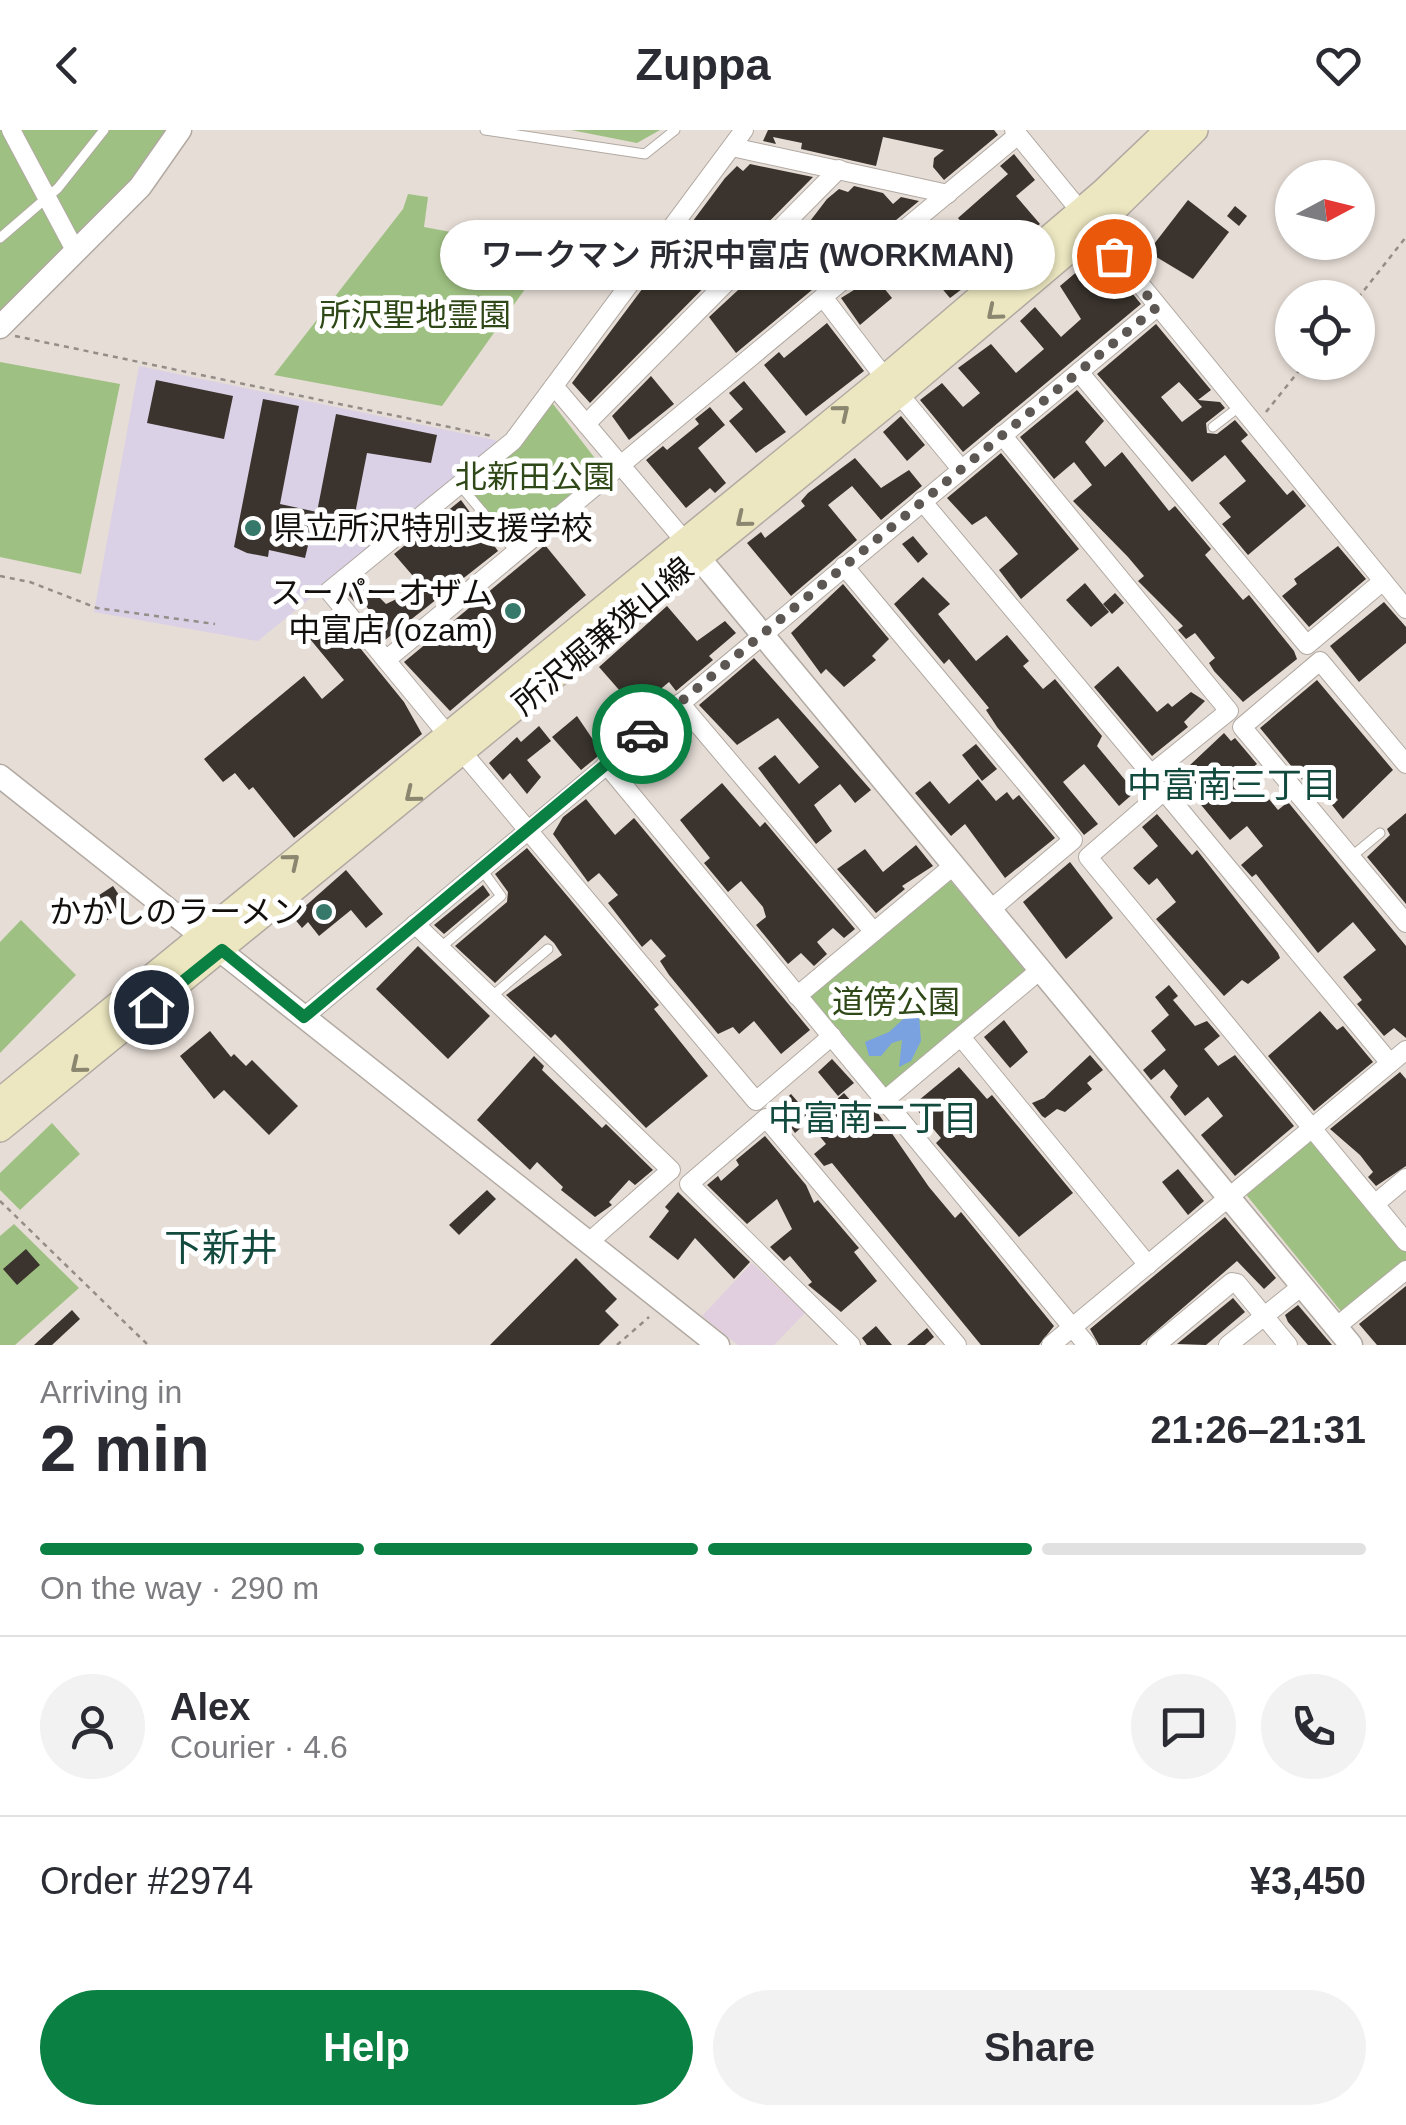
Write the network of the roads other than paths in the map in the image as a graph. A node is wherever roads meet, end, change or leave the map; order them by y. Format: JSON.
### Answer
{"nodes":[{"id":1,"x":11,"y":130,"type":"edge"},
{"id":2,"x":104,"y":130,"type":"edge"},
{"id":3,"x":180,"y":130,"type":"edge"},
{"id":4,"x":485,"y":130,"type":"edge"},
{"id":5,"x":675,"y":130,"type":"edge"},
{"id":6,"x":744,"y":130,"type":"edge"},
{"id":7,"x":1168,"y":130,"type":"edge"},
{"id":8,"x":1195,"y":130,"type":"edge"},
{"id":9,"x":1016,"y":132,"type":"edge"},
{"id":10,"x":732,"y":147,"type":"junction"},
{"id":11,"x":839,"y":169,"type":"junction"},
{"id":12,"x":948,"y":194,"type":"junction"},
{"id":13,"x":48,"y":197,"type":"junction"},
{"id":14,"x":1086,"y":221,"type":"junction"},
{"id":15,"x":0,"y":238,"type":"edge"},
{"id":16,"x":76,"y":252,"type":"junction"},
{"id":17,"x":823,"y":297,"type":"junction"},
{"id":18,"x":1157,"y":307,"type":"junction"},
{"id":19,"x":7,"y":331,"type":"edge"},
{"id":20,"x":1079,"y":372,"type":"junction"},
{"id":21,"x":554,"y":386,"type":"junction"},
{"id":22,"x":892,"y":386,"type":"junction"},
{"id":23,"x":1239,"y":406,"type":"junction"},
{"id":24,"x":586,"y":424,"type":"junction"},
{"id":25,"x":1214,"y":428,"type":"dead end"},
{"id":26,"x":1002,"y":436,"type":"junction"},
{"id":27,"x":620,"y":465,"type":"junction"},
{"id":28,"x":961,"y":469,"type":"junction"},
{"id":29,"x":459,"y":484,"type":"junction"},
{"id":30,"x":922,"y":501,"type":"junction"},
{"id":31,"x":690,"y":548,"type":"junction"},
{"id":32,"x":516,"y":551,"type":"junction"},
{"id":33,"x":844,"y":566,"type":"junction"},
{"id":34,"x":1383,"y":581,"type":"junction"},
{"id":35,"x":1406,"y":609,"type":"edge"},
{"id":36,"x":762,"y":634,"type":"junction"},
{"id":37,"x":386,"y":660,"type":"junction"},
{"id":38,"x":680,"y":702,"type":"junction"},
{"id":39,"x":455,"y":744,"type":"junction"},
{"id":40,"x":606,"y":764,"type":"junction"},
{"id":41,"x":1406,"y":764,"type":"edge"},
{"id":42,"x":0,"y":776,"type":"edge"},
{"id":43,"x":528,"y":831,"type":"junction"},
{"id":44,"x":1380,"y":833,"type":"dead end"},
{"id":45,"x":1351,"y":857,"type":"junction"},
{"id":46,"x":953,"y":866,"type":"junction"},
{"id":47,"x":482,"y":869,"type":"junction"},
{"id":48,"x":990,"y":910,"type":"junction"},
{"id":49,"x":1406,"y":923,"type":"edge"},
{"id":50,"x":415,"y":924,"type":"junction"},
{"id":51,"x":874,"y":932,"type":"junction"},
{"id":52,"x":212,"y":942,"type":"junction"},
{"id":53,"x":440,"y":948,"type":"junction"},
{"id":54,"x":548,"y":949,"type":"dead end"},
{"id":55,"x":1040,"y":970,"type":"junction"},
{"id":56,"x":797,"y":996,"type":"junction"},
{"id":57,"x":491,"y":997,"type":"junction"},
{"id":58,"x":304,"y":1017,"type":"junction"},
{"id":59,"x":832,"y":1036,"type":"junction"},
{"id":60,"x":961,"y":1037,"type":"junction"},
{"id":61,"x":1406,"y":1050,"type":"edge"},
{"id":62,"x":1390,"y":1063,"type":"junction"},
{"id":63,"x":886,"y":1100,"type":"junction"},
{"id":64,"x":0,"y":1101,"type":"edge"},
{"id":65,"x":1312,"y":1128,"type":"junction"},
{"id":66,"x":0,"y":1130,"type":"edge"},
{"id":67,"x":1406,"y":1178,"type":"edge"},
{"id":68,"x":1229,"y":1196,"type":"junction"},
{"id":69,"x":1376,"y":1203,"type":"junction"},
{"id":70,"x":589,"y":1242,"type":"junction"},
{"id":71,"x":1406,"y":1242,"type":"edge"},
{"id":72,"x":1148,"y":1265,"type":"junction"},
{"id":73,"x":1406,"y":1270,"type":"edge"},
{"id":74,"x":1302,"y":1286,"type":"junction"},
{"id":75,"x":1264,"y":1316,"type":"junction"},
{"id":76,"x":1072,"y":1327,"type":"junction"},
{"id":77,"x":1344,"y":1336,"type":"edge"},
{"id":78,"x":718,"y":1345,"type":"edge"},
{"id":79,"x":851,"y":1345,"type":"edge"},
{"id":80,"x":957,"y":1345,"type":"edge"},
{"id":81,"x":1051,"y":1345,"type":"edge"},
{"id":82,"x":1087,"y":1345,"type":"edge"},
{"id":83,"x":1156,"y":1345,"type":"edge"},
{"id":84,"x":1228,"y":1345,"type":"edge"},
{"id":85,"x":1288,"y":1345,"type":"edge"}],
"edges":[{"from":1,"to":13,"type":"street"},
{"from":2,"to":13,"type":"lane"},
{"from":3,"to":16,"type":"street"},
{"from":4,"to":5,"type":"lane"},
{"from":6,"to":10,"type":"street"},
{"from":7,"to":14,"type":"main road","name":"所沢堀兼狭山線"},
{"from":8,"to":14,"type":"main road","name":"所沢堀兼狭山線"},
{"from":9,"to":12,"type":"street"},
{"from":9,"to":14,"type":"street"},
{"from":10,"to":11,"type":"street"},
{"from":10,"to":21,"type":"street"},
{"from":11,"to":12,"type":"street"},
{"from":11,"to":24,"type":"street"},
{"from":12,"to":17,"type":"street"},
{"from":13,"to":15,"type":"lane"},
{"from":13,"to":16,"type":"street"},
{"from":14,"to":18,"type":"street"},
{"from":14,"to":22,"type":"main road","name":"所沢堀兼狭山線"},
{"from":16,"to":19,"type":"street"},
{"from":17,"to":22,"type":"street"},
{"from":17,"to":27,"type":"street"},
{"from":18,"to":20,"type":"street"},
{"from":18,"to":23,"type":"street"},
{"from":20,"to":26,"type":"street"},
{"from":20,"to":34,"type":"street"},
{"from":21,"to":24,"type":"street"},
{"from":21,"to":29,"type":"street"},
{"from":22,"to":28,"type":"street"},
{"from":22,"to":31,"type":"main road","name":"所沢堀兼狭山線"},
{"from":23,"to":25,"type":"lane"},
{"from":23,"to":34,"type":"street"},
{"from":24,"to":27,"type":"street"},
{"from":26,"to":28,"type":"street"},
{"from":26,"to":30,"type":"street"},
{"from":27,"to":31,"type":"street"},
{"from":27,"to":32,"type":"street"},
{"from":28,"to":30,"type":"street"},
{"from":29,"to":32,"type":"lane"},
{"from":29,"to":37,"type":"street"},
{"from":30,"to":33,"type":"street"},
{"from":31,"to":36,"type":"street"},
{"from":31,"to":39,"type":"main road","name":"所沢堀兼狭山線"},
{"from":32,"to":37,"type":"street"},
{"from":33,"to":36,"type":"street"},
{"from":33,"to":48,"type":"street"},
{"from":34,"to":35,"type":"street"},
{"from":36,"to":38,"type":"street"},
{"from":36,"to":46,"type":"street"},
{"from":37,"to":39,"type":"street"},
{"from":38,"to":40,"type":"street"},
{"from":38,"to":51,"type":"street"},
{"from":39,"to":43,"type":"street"},
{"from":39,"to":52,"type":"main road","name":"所沢堀兼狭山線"},
{"from":40,"to":43,"type":"street"},
{"from":40,"to":56,"type":"street"},
{"from":41,"to":45,"type":"street"},
{"from":42,"to":52,"type":"street"},
{"from":43,"to":47,"type":"street"},
{"from":43,"to":59,"type":"street"},
{"from":44,"to":45,"type":"lane"},
{"from":45,"to":49,"type":"street"},
{"from":46,"to":48,"type":"street"},
{"from":46,"to":51,"type":"street"},
{"from":47,"to":50,"type":"street"},
{"from":47,"to":53,"type":"lane"},
{"from":48,"to":55,"type":"street"},
{"from":50,"to":53,"type":"street"},
{"from":50,"to":58,"type":"street"},
{"from":51,"to":56,"type":"street"},
{"from":52,"to":58,"type":"street"},
{"from":52,"to":64,"type":"main road","name":"所沢堀兼狭山線"},
{"from":52,"to":66,"type":"main road","name":"所沢堀兼狭山線","one_way":true},
{"from":53,"to":57,"type":"street"},
{"from":54,"to":57,"type":"lane"},
{"from":55,"to":60,"type":"street"},
{"from":55,"to":68,"type":"street"},
{"from":56,"to":59,"type":"street"},
{"from":57,"to":70,"type":"street"},
{"from":58,"to":70,"type":"street"},
{"from":59,"to":63,"type":"street"},
{"from":60,"to":63,"type":"street"},
{"from":60,"to":72,"type":"street"},
{"from":61,"to":62,"type":"street"},
{"from":62,"to":65,"type":"street"},
{"from":62,"to":65,"type":"street"},
{"from":63,"to":76,"type":"street"},
{"from":65,"to":68,"type":"street"},
{"from":65,"to":69,"type":"street"},
{"from":67,"to":69,"type":"street"},
{"from":68,"to":72,"type":"street"},
{"from":68,"to":74,"type":"street"},
{"from":69,"to":71,"type":"street"},
{"from":70,"to":78,"type":"street"},
{"from":72,"to":76,"type":"street"},
{"from":73,"to":77,"type":"street"},
{"from":74,"to":75,"type":"street"},
{"from":74,"to":77,"type":"street"},
{"from":75,"to":83,"type":"street"},
{"from":75,"to":84,"type":"street"},
{"from":75,"to":85,"type":"street"},
{"from":76,"to":81,"type":"street"},
{"from":76,"to":82,"type":"street"},
{"from":79,"to":80,"type":"street"}]}
